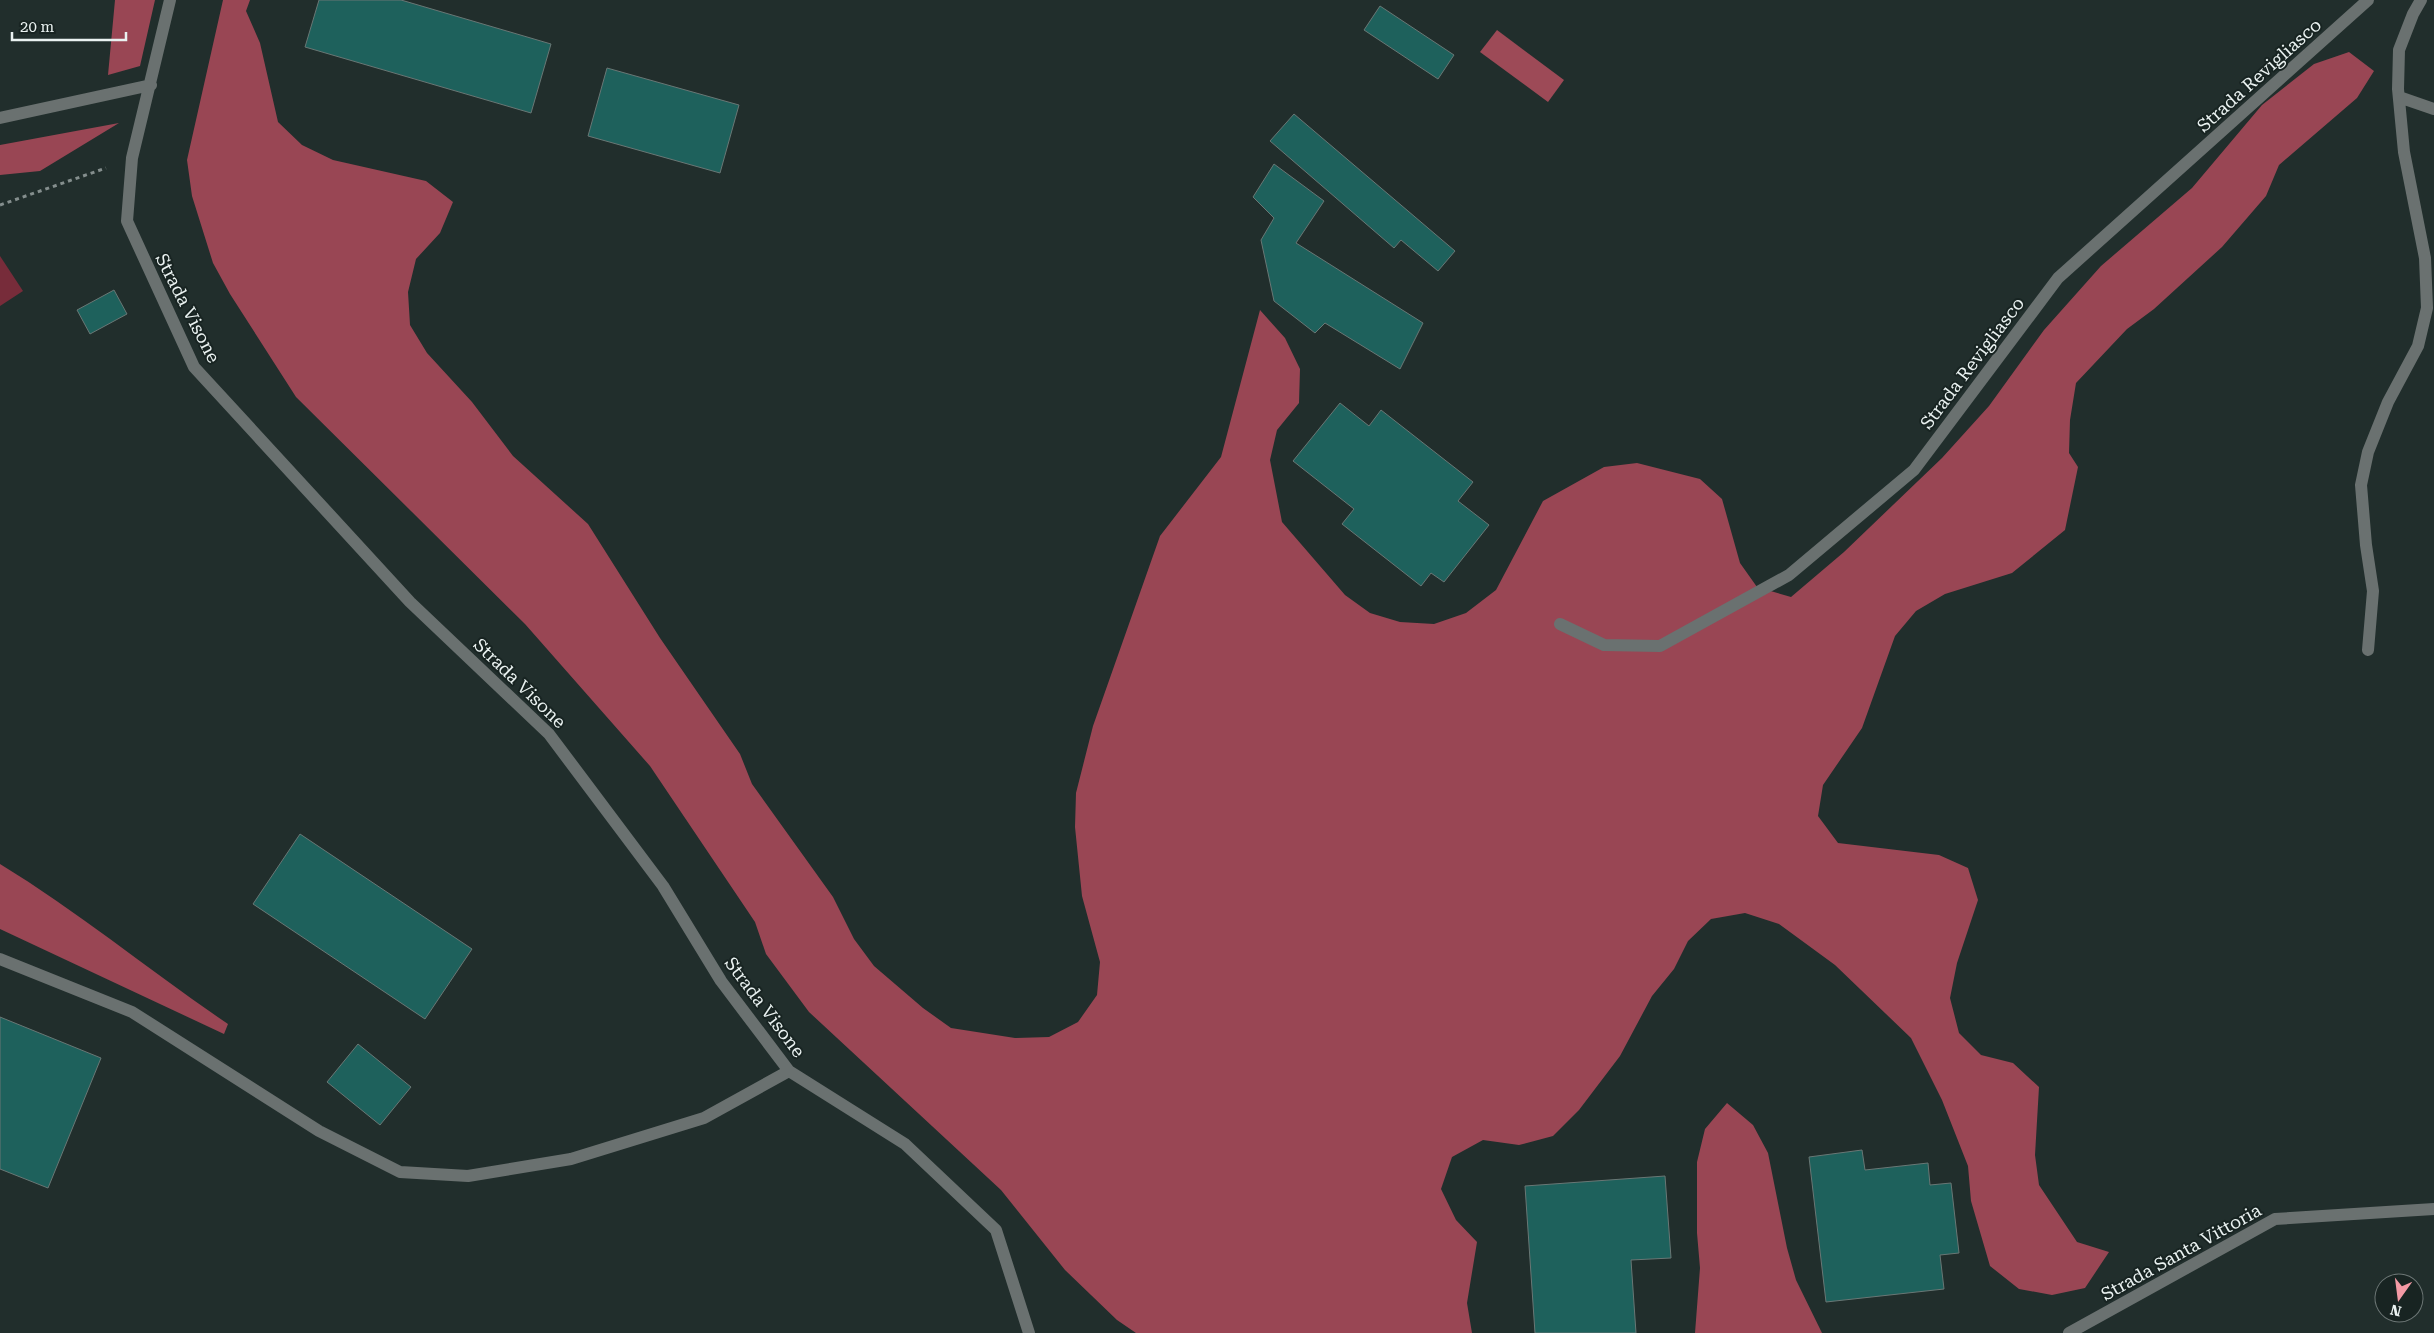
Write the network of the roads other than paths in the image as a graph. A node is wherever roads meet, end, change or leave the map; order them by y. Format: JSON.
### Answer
{"nodes":[{"id":1,"x":170,"y":0,"type":"edge"},
{"id":2,"x":2368,"y":0,"type":"edge"},
{"id":3,"x":2422,"y":0,"type":"edge"},
{"id":4,"x":151,"y":85,"type":"junction"},
{"id":5,"x":2399,"y":97,"type":"junction"},
{"id":6,"x":2434,"y":109,"type":"edge"},
{"id":7,"x":0,"y":118,"type":"edge"},
{"id":8,"x":1560,"y":624,"type":"dead end"},
{"id":9,"x":2368,"y":650,"type":"dead end"},
{"id":10,"x":0,"y":959,"type":"edge"},
{"id":11,"x":789,"y":1071,"type":"junction"},
{"id":12,"x":2434,"y":1209,"type":"edge"},
{"id":13,"x":1029,"y":1333,"type":"edge"},
{"id":14,"x":2068,"y":1333,"type":"edge"}],
"edges":[{"from":1,"to":4,"type":"street","name":"Strada Visone"},
{"from":2,"to":8,"type":"street","name":"Strada Revigliasco"},
{"from":3,"to":5,"type":"street"},
{"from":4,"to":7,"type":"street"},
{"from":4,"to":11,"type":"street","name":"Strada Visone"},
{"from":5,"to":6,"type":"street"},
{"from":5,"to":9,"type":"street"},
{"from":10,"to":11,"type":"street"},
{"from":11,"to":13,"type":"street","name":"Strada Visone"},
{"from":12,"to":14,"type":"street","name":"Strada Santa Vittoria"}]}
